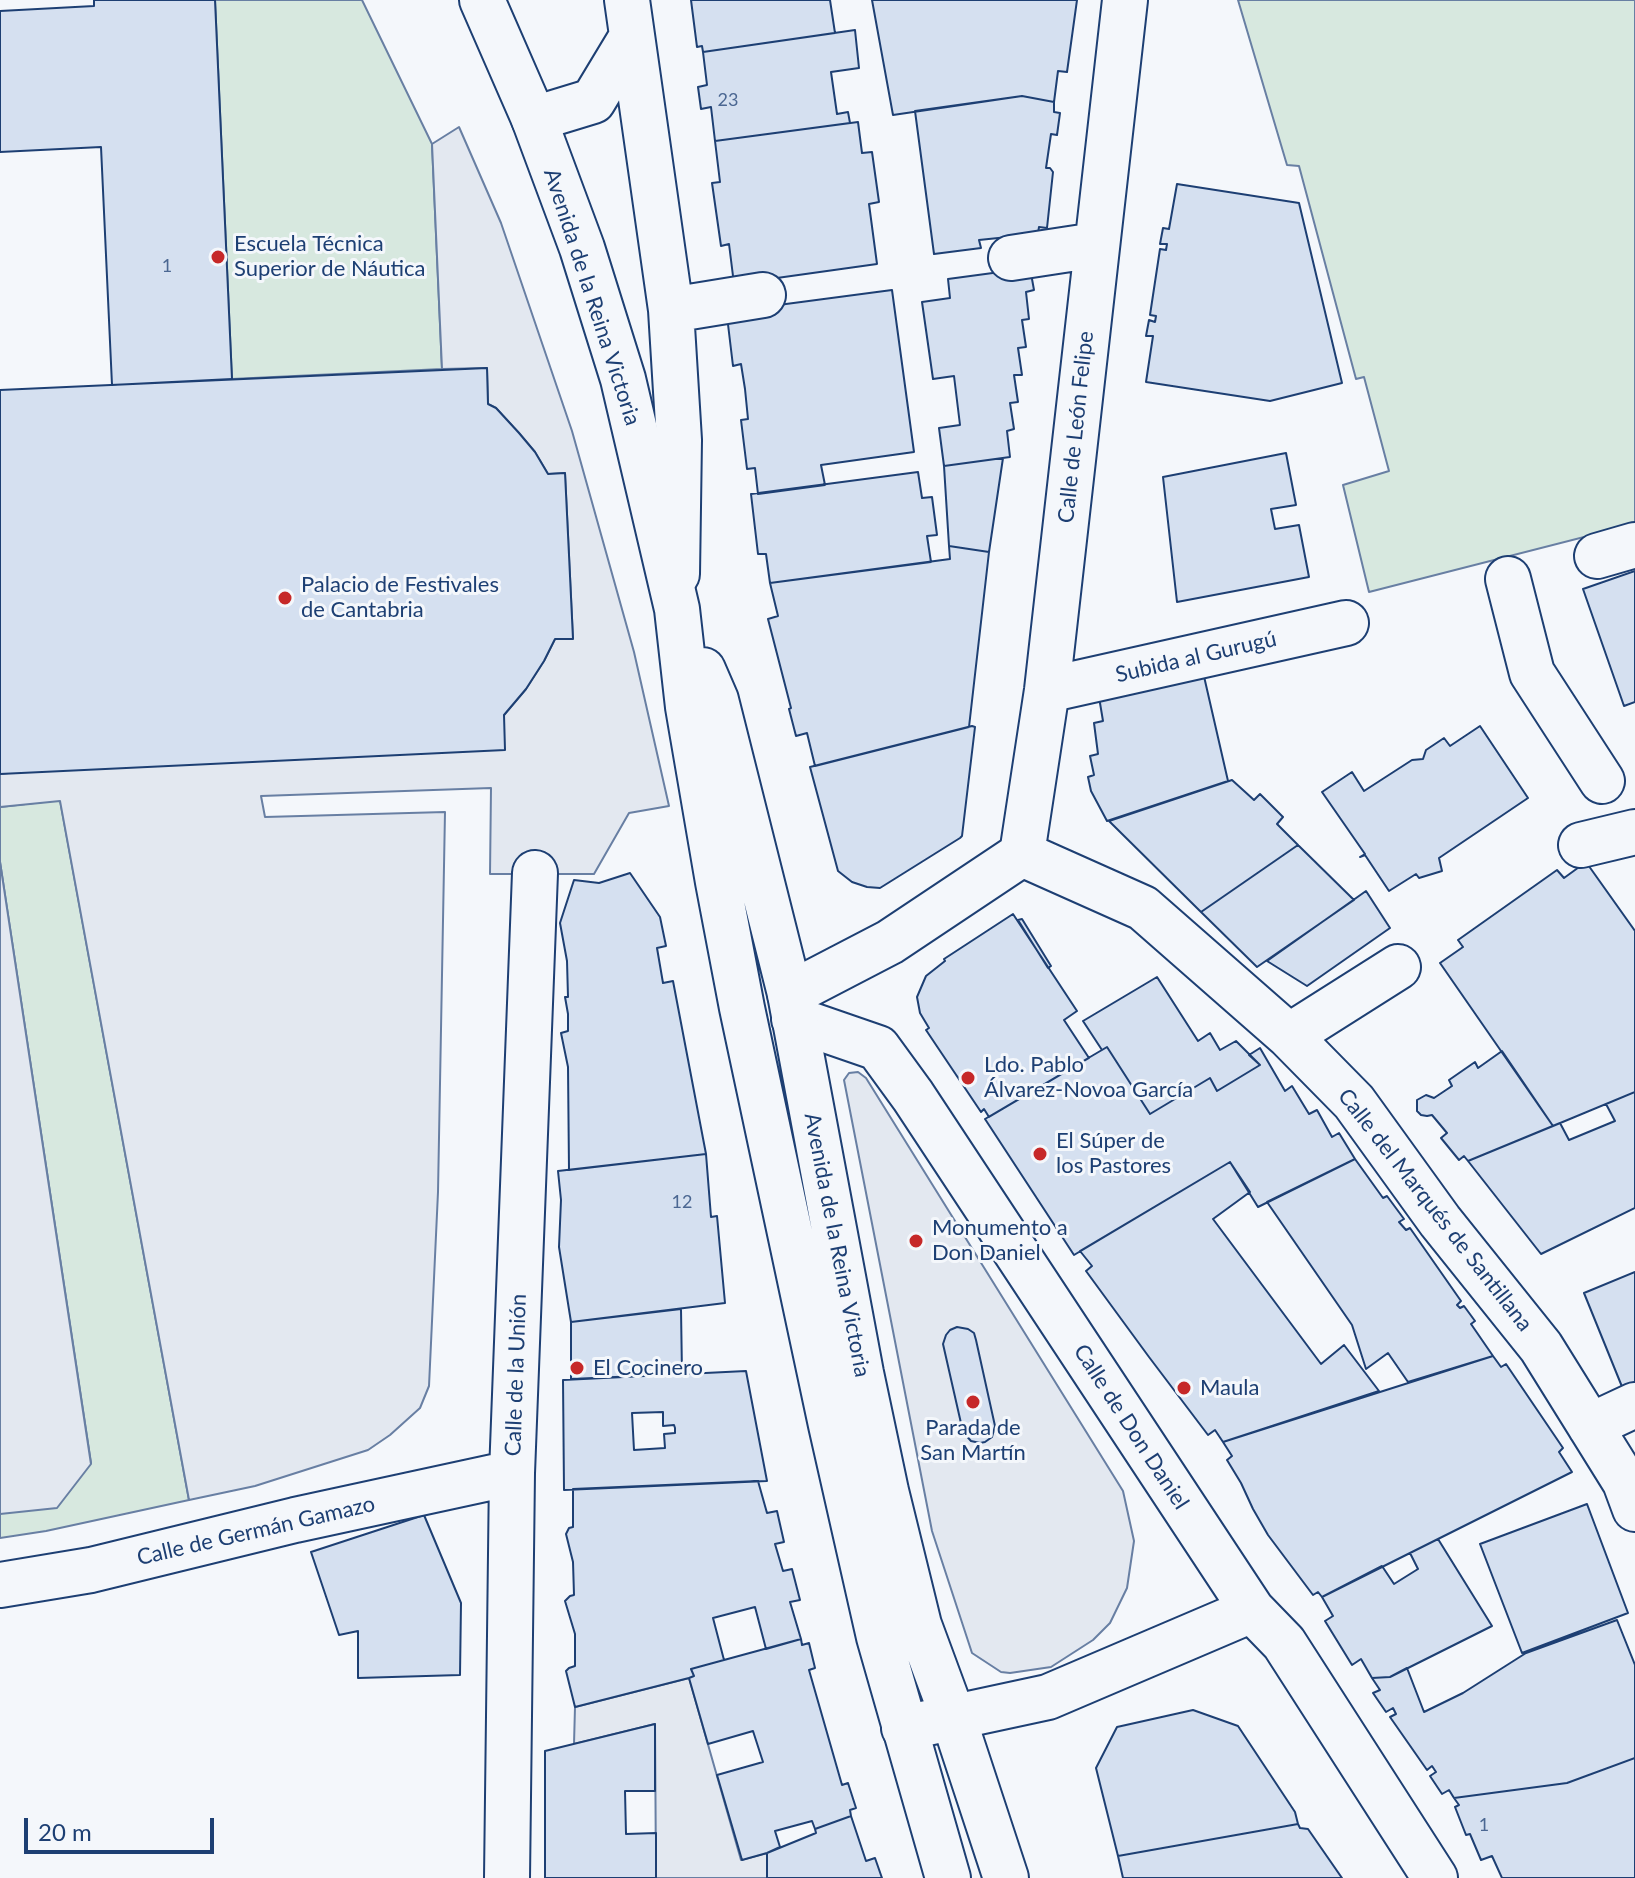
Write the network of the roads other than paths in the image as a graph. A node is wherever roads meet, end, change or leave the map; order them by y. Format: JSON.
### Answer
{"nodes":[{"id":1,"x":482,"y":0,"type":"edge"},
{"id":2,"x":1125,"y":0,"type":"edge"},
{"id":3,"x":629,"y":19,"type":"edge"},
{"id":4,"x":534,"y":119,"type":"junction"},
{"id":5,"x":1096,"y":245,"type":"junction"},
{"id":6,"x":1011,"y":258,"type":"dead end"},
{"id":7,"x":763,"y":295,"type":"dead end"},
{"id":8,"x":671,"y":310,"type":"junction"},
{"id":9,"x":1508,"y":579,"type":"dead end"},
{"id":10,"x":677,"y":609,"type":"junction"},
{"id":11,"x":1346,"y":623,"type":"dead end"},
{"id":12,"x":1047,"y":690,"type":"junction"},
{"id":13,"x":1602,"y":781,"type":"dead end"},
{"id":14,"x":1635,"y":832,"type":"edge"},
{"id":15,"x":1581,"y":845,"type":"dead end"},
{"id":16,"x":1022,"y":854,"type":"junction"},
{"id":17,"x":535,"y":873,"type":"dead end"},
{"id":18,"x":1398,"y":967,"type":"dead end"},
{"id":19,"x":792,"y":1007,"type":"junction"},
{"id":20,"x":1289,"y":1036,"type":"junction"},
{"id":21,"x":1635,"y":1405,"type":"edge"},
{"id":22,"x":1590,"y":1426,"type":"junction"},
{"id":23,"x":512,"y":1473,"type":"junction"},
{"id":24,"x":1635,"y":1509,"type":"edge"},
{"id":25,"x":0,"y":1585,"type":"edge"},
{"id":26,"x":1252,"y":1610,"type":"junction"},
{"id":27,"x":953,"y":1717,"type":"junction"},
{"id":28,"x":904,"y":1728,"type":"junction"},
{"id":29,"x":507,"y":1878,"type":"edge"},
{"id":30,"x":948,"y":1878,"type":"edge"},
{"id":31,"x":1006,"y":1878,"type":"edge"},
{"id":32,"x":1435,"y":1878,"type":"edge"}],
"edges":[{"from":1,"to":4,"type":"street"},
{"from":2,"to":5,"type":"street","name":"Calle de León Felipe"},
{"from":3,"to":4,"type":"street","name":"Avenida de la Reina Victoria"},
{"from":3,"to":8,"type":"street","name":"Avenida de la Reina Victoria"},
{"from":4,"to":10,"type":"street","name":"Avenida de la Reina Victoria"},
{"from":5,"to":6,"type":"street"},
{"from":5,"to":12,"type":"street","name":"Calle de León Felipe"},
{"from":7,"to":8,"type":"street"},
{"from":8,"to":10,"type":"street","name":"Avenida de la Reina Victoria"},
{"from":9,"to":13,"type":"street"},
{"from":10,"to":19,"type":"street","name":"Avenida de la Reina Victoria"},
{"from":10,"to":28,"type":"street","name":"Avenida de la Reina Victoria"},
{"from":11,"to":12,"type":"street","name":"Subida al Gurugú"},
{"from":12,"to":16,"type":"street","name":"Calle de León Felipe"},
{"from":14,"to":15,"type":"street"},
{"from":16,"to":19,"type":"street"},
{"from":16,"to":20,"type":"street","name":"Calle del Marqués de Santillana"},
{"from":17,"to":23,"type":"street","name":"Calle de la Unión"},
{"from":18,"to":20,"type":"street"},
{"from":19,"to":26,"type":"street","name":"Calle de Don Daniel"},
{"from":19,"to":27,"type":"street","name":"Avenida de la Reina Victoria"},
{"from":20,"to":22,"type":"street","name":"Calle del Marqués de Santillana"},
{"from":21,"to":22,"type":"street"},
{"from":22,"to":24,"type":"street","name":"Calle del Marqués de Santillana"},
{"from":23,"to":25,"type":"street","name":"Calle de Germán Gamazo"},
{"from":23,"to":29,"type":"street","name":"Calle de la Unión"},
{"from":26,"to":27,"type":"street"},
{"from":26,"to":32,"type":"street","name":"Calle de Don Daniel"},
{"from":27,"to":28,"type":"street"},
{"from":27,"to":31,"type":"street","name":"Avenida de la Reina Victoria"},
{"from":28,"to":30,"type":"street","name":"Avenida de la Reina Victoria"}]}
